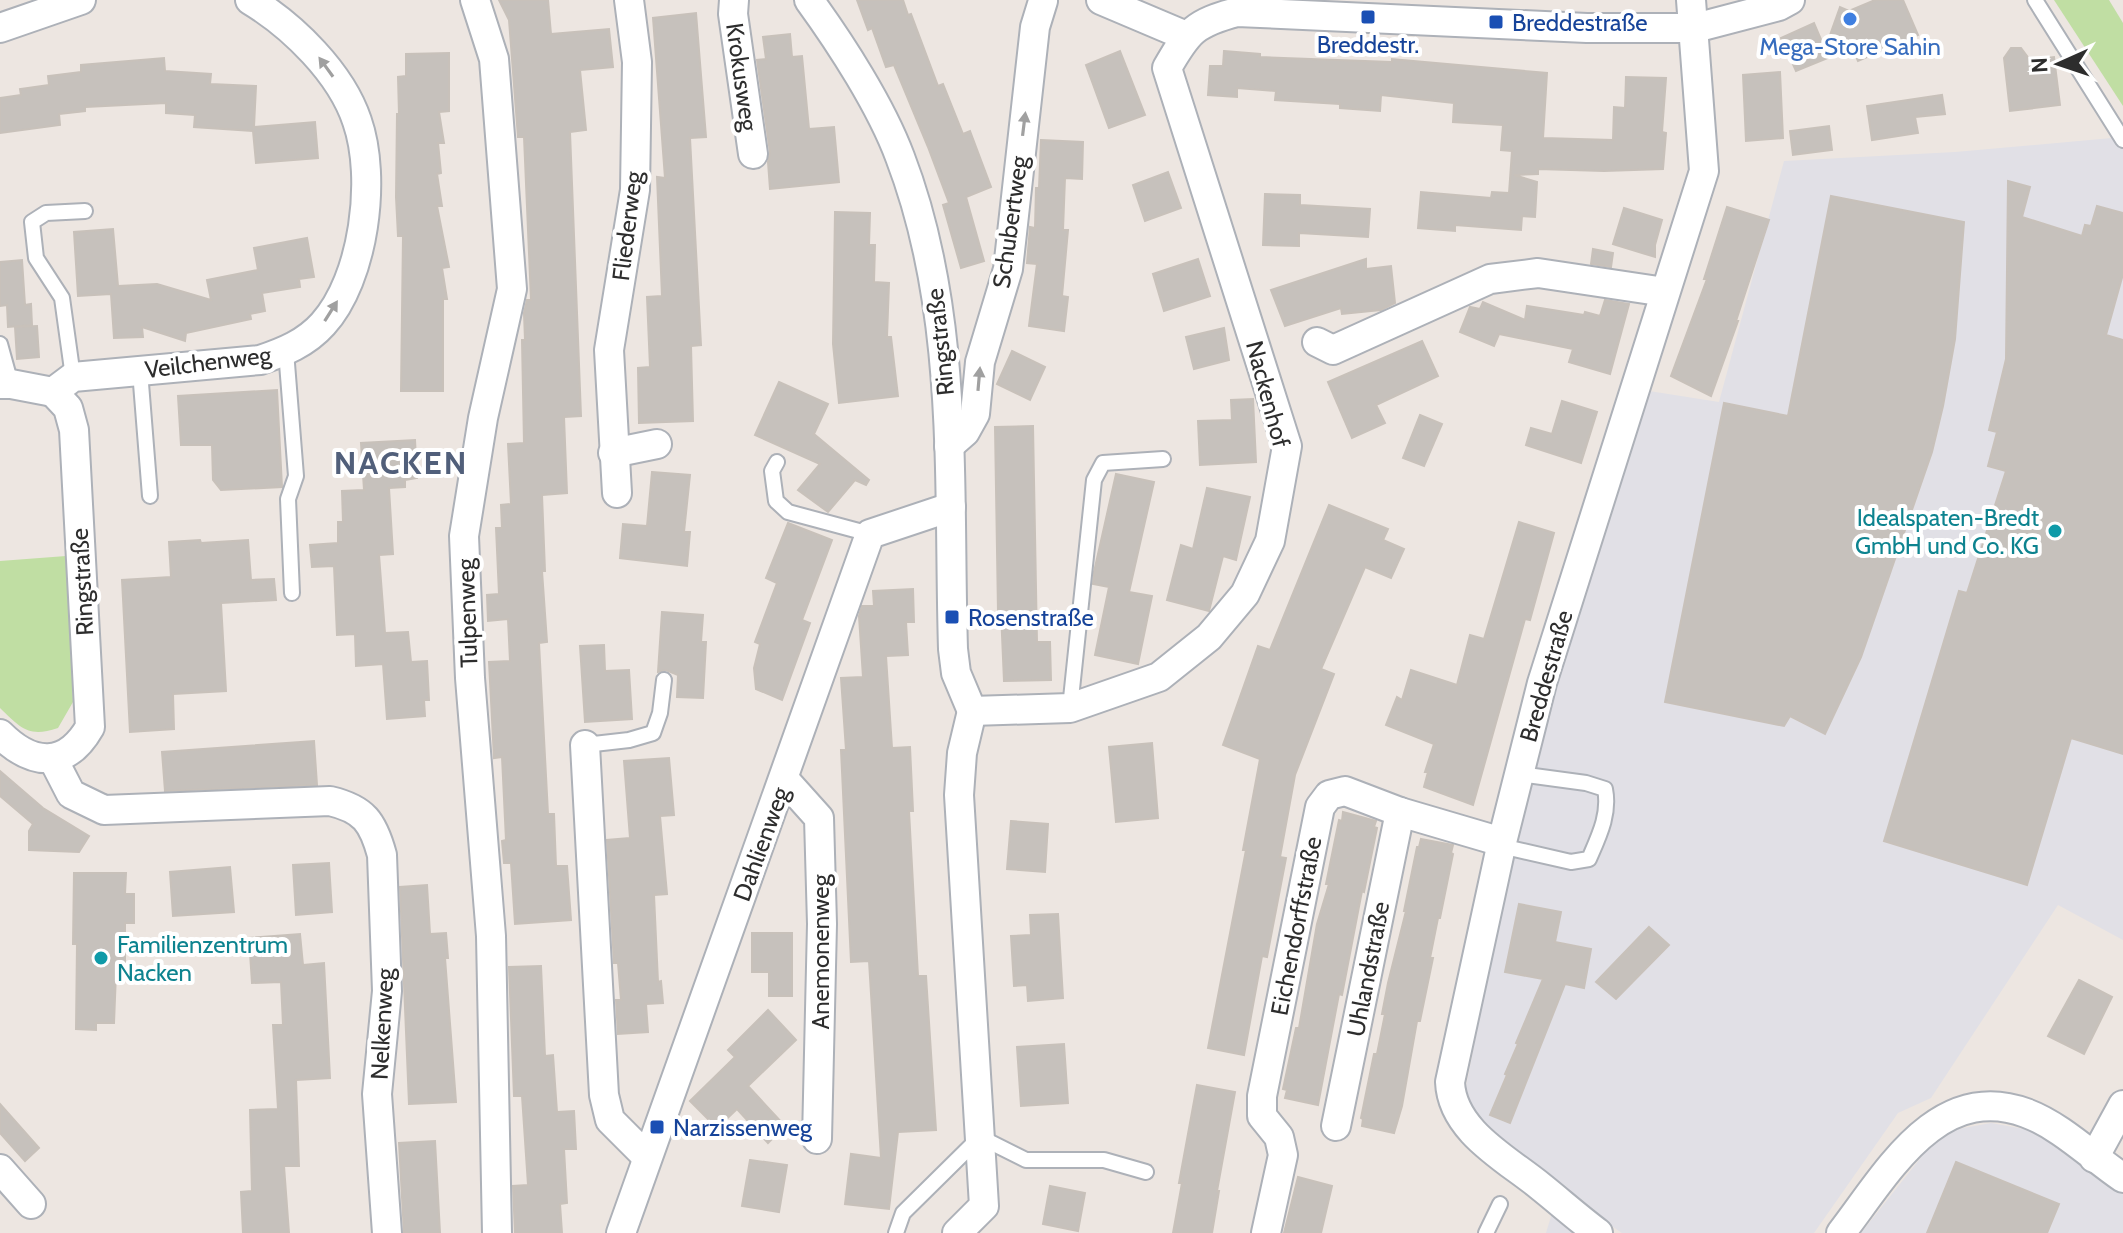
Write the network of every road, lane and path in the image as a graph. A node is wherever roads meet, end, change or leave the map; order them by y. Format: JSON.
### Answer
{"nodes":[{"id":1,"x":81,"y":0,"type":"edge"},
{"id":2,"x":250,"y":0,"type":"edge"},
{"id":3,"x":475,"y":0,"type":"edge"},
{"id":4,"x":629,"y":0,"type":"edge"},
{"id":5,"x":734,"y":0,"type":"edge"},
{"id":6,"x":809,"y":0,"type":"edge"},
{"id":7,"x":1042,"y":0,"type":"edge"},
{"id":8,"x":1058,"y":0,"type":"edge"},
{"id":9,"x":1101,"y":0,"type":"edge"},
{"id":10,"x":1790,"y":0,"type":"edge"},
{"id":11,"x":2035,"y":0,"type":"edge"},
{"id":12,"x":1693,"y":14,"type":"edge"},
{"id":13,"x":0,"y":28,"type":"edge"},
{"id":14,"x":1186,"y":36,"type":"junction"},
{"id":15,"x":2123,"y":140,"type":"edge"},
{"id":16,"x":753,"y":154,"type":"dead end"},
{"id":17,"x":85,"y":211,"type":"dead end"},
{"id":18,"x":1665,"y":292,"type":"junction"},
{"id":19,"x":1317,"y":342,"type":"dead end"},
{"id":20,"x":0,"y":344,"type":"edge"},
{"id":21,"x":286,"y":351,"type":"junction"},
{"id":22,"x":140,"y":371,"type":"junction"},
{"id":23,"x":6,"y":384,"type":"edge"},
{"id":24,"x":63,"y":384,"type":"junction"},
{"id":25,"x":657,"y":444,"type":"dead end"},
{"id":26,"x":949,"y":446,"type":"junction"},
{"id":27,"x":613,"y":453,"type":"junction"},
{"id":28,"x":1163,"y":459,"type":"dead end"},
{"id":29,"x":777,"y":462,"type":"dead end"},
{"id":30,"x":617,"y":493,"type":"dead end"},
{"id":31,"x":150,"y":496,"type":"dead end"},
{"id":32,"x":951,"y":507,"type":"junction"},
{"id":33,"x":870,"y":534,"type":"junction"},
{"id":34,"x":292,"y":593,"type":"dead end"},
{"id":35,"x":664,"y":680,"type":"dead end"},
{"id":36,"x":1070,"y":708,"type":"junction"},
{"id":37,"x":972,"y":711,"type":"junction"},
{"id":38,"x":0,"y":734,"type":"edge"},
{"id":39,"x":585,"y":745,"type":"joint"},
{"id":40,"x":53,"y":759,"type":"junction"},
{"id":41,"x":1519,"y":774,"type":"junction"},
{"id":42,"x":784,"y":779,"type":"junction"},
{"id":43,"x":1400,"y":812,"type":"junction"},
{"id":44,"x":1501,"y":844,"type":"junction"},
{"id":45,"x":2123,"y":1105,"type":"edge"},
{"id":46,"x":1336,"y":1126,"type":"dead end"},
{"id":47,"x":980,"y":1137,"type":"junction"},
{"id":48,"x":817,"y":1139,"type":"dead end"},
{"id":49,"x":647,"y":1157,"type":"junction"},
{"id":50,"x":2094,"y":1158,"type":"junction"},
{"id":51,"x":0,"y":1169,"type":"edge"},
{"id":52,"x":1146,"y":1172,"type":"dead end"},
{"id":53,"x":2123,"y":1178,"type":"edge"},
{"id":54,"x":31,"y":1204,"type":"dead end"},
{"id":55,"x":1500,"y":1204,"type":"dead end"},
{"id":56,"x":387,"y":1233,"type":"edge"},
{"id":57,"x":497,"y":1233,"type":"edge"},
{"id":58,"x":621,"y":1233,"type":"edge"},
{"id":59,"x":896,"y":1233,"type":"edge"},
{"id":60,"x":957,"y":1233,"type":"edge"},
{"id":61,"x":1266,"y":1233,"type":"edge"},
{"id":62,"x":1486,"y":1233,"type":"edge"},
{"id":63,"x":1598,"y":1233,"type":"edge"},
{"id":64,"x":1841,"y":1233,"type":"edge"}],
"edges":[{"from":1,"to":13,"type":"street"},
{"from":21,"to":2,"type":"street","name":"Veilchenweg","one_way":true},
{"from":3,"to":57,"type":"street","name":"Tulpenweg"},
{"from":4,"to":27,"type":"street","name":"Fliederweg"},
{"from":5,"to":16,"type":"street","name":"Krokusweg"},
{"from":6,"to":26,"type":"street","name":"Ringstraße"},
{"from":7,"to":8,"type":"street","name":"Schubertweg"},
{"from":26,"to":7,"type":"street","name":"Schubertweg","one_way":true},
{"from":9,"to":14,"type":"street"},
{"from":10,"to":12,"type":"street"},
{"from":11,"to":15,"type":"lane"},
{"from":12,"to":14,"type":"street"},
{"from":12,"to":18,"type":"street","name":"Breddestraße"},
{"from":14,"to":36,"type":"street","name":"Nackenhof"},
{"from":17,"to":24,"type":"lane"},
{"from":18,"to":19,"type":"street"},
{"from":18,"to":41,"type":"street","name":"Breddestraße"},
{"from":20,"to":23,"type":"lane"},
{"from":21,"to":22,"type":"street","name":"Veilchenweg"},
{"from":21,"to":34,"type":"lane"},
{"from":22,"to":24,"type":"street","name":"Veilchenweg"},
{"from":22,"to":31,"type":"lane"},
{"from":23,"to":24,"type":"street","name":"Veilchenweg"},
{"from":24,"to":40,"type":"street","name":"Ringstraße"},
{"from":25,"to":27,"type":"street"},
{"from":26,"to":32,"type":"street","name":"Ringstraße"},
{"from":27,"to":30,"type":"street","name":"Fliederweg"},
{"from":28,"to":36,"type":"lane"},
{"from":29,"to":33,"type":"lane"},
{"from":32,"to":33,"type":"street"},
{"from":32,"to":37,"type":"street","name":"Ringstraße"},
{"from":33,"to":42,"type":"street","name":"Dahlienweg"},
{"from":35,"to":39,"type":"lane"},
{"from":36,"to":37,"type":"street","name":"Nackenhof"},
{"from":37,"to":47,"type":"street"},
{"from":38,"to":40,"type":"street"},
{"from":39,"to":49,"type":"street"},
{"from":40,"to":56,"type":"street","name":"Nelkenweg"},
{"from":41,"to":44,"type":"street","name":"Breddestraße"},
{"from":41,"to":44,"type":"lane"},
{"from":42,"to":48,"type":"street","name":"Anemonenweg"},
{"from":42,"to":49,"type":"street","name":"Dahlienweg"},
{"from":43,"to":44,"type":"street","name":"Eichendorffstraße"},
{"from":43,"to":46,"type":"street","name":"Uhlandstraße"},
{"from":43,"to":61,"type":"street","name":"Eichendorffstraße"},
{"from":44,"to":63,"type":"street","name":"Breddestraße"},
{"from":45,"to":50,"type":"street"},
{"from":47,"to":52,"type":"lane"},
{"from":47,"to":59,"type":"lane"},
{"from":47,"to":60,"type":"street"},
{"from":49,"to":58,"type":"street","name":"Dahlienweg"},
{"from":50,"to":53,"type":"street"},
{"from":50,"to":64,"type":"street"},
{"from":51,"to":54,"type":"street"},
{"from":55,"to":62,"type":"lane"}]}
